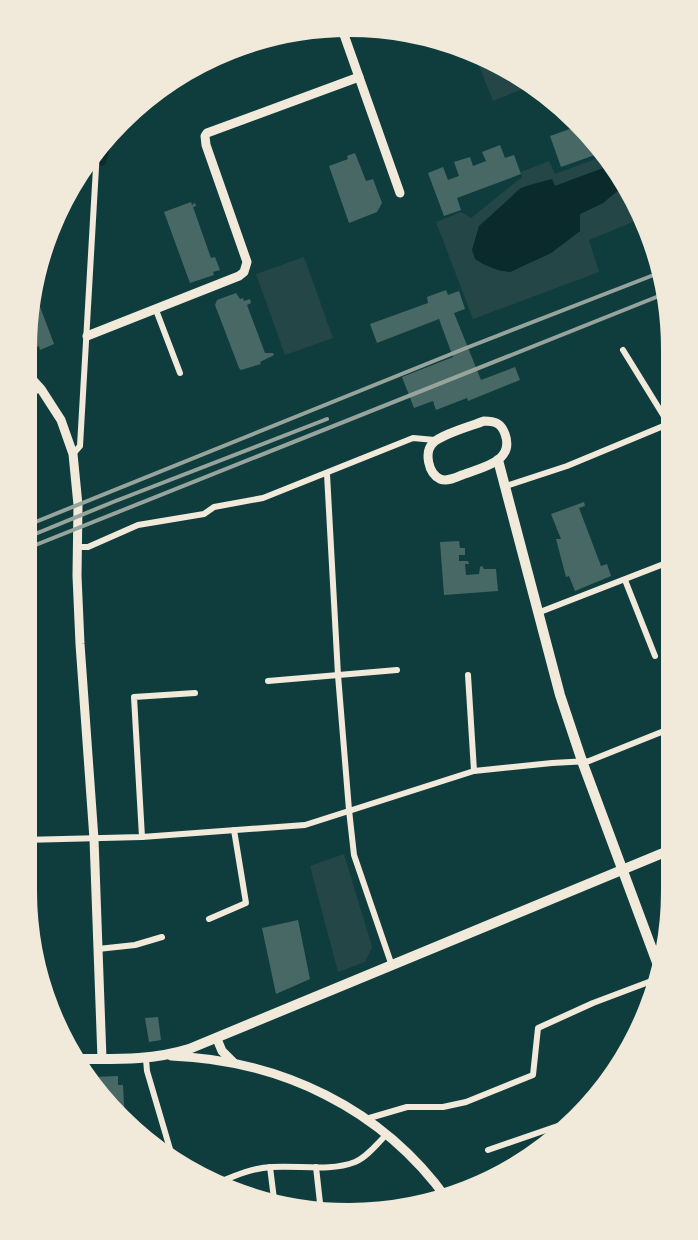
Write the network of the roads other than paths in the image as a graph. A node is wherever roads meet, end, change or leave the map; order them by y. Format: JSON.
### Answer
{"nodes":[{"id":1,"x":344,"y":33,"type":"edge"},
{"id":2,"x":359,"y":77,"type":"junction"},
{"id":3,"x":97,"y":159,"type":"edge"},
{"id":4,"x":400,"y":193,"type":"dead end"},
{"id":5,"x":156,"y":310,"type":"junction"},
{"id":6,"x":87,"y":336,"type":"junction"},
{"id":7,"x":623,"y":350,"type":"dead end"},
{"id":8,"x":180,"y":373,"type":"dead end"},
{"id":9,"x":33,"y":380,"type":"edge"},
{"id":10,"x":41,"y":389,"type":"junction"},
{"id":11,"x":33,"y":392,"type":"edge"},
{"id":12,"x":665,"y":412,"type":"edge"},
{"id":13,"x":665,"y":425,"type":"edge"},
{"id":14,"x":435,"y":441,"type":"junction"},
{"id":15,"x":73,"y":454,"type":"junction"},
{"id":16,"x":498,"y":460,"type":"junction"},
{"id":17,"x":327,"y":474,"type":"junction"},
{"id":18,"x":506,"y":486,"type":"junction"},
{"id":19,"x":77,"y":547,"type":"junction"},
{"id":20,"x":665,"y":564,"type":"edge"},
{"id":21,"x":625,"y":580,"type":"junction"},
{"id":22,"x":540,"y":612,"type":"junction"},
{"id":23,"x":655,"y":656,"type":"dead end"},
{"id":24,"x":398,"y":670,"type":"dead end"},
{"id":25,"x":338,"y":675,"type":"junction"},
{"id":26,"x":468,"y":675,"type":"dead end"},
{"id":27,"x":268,"y":681,"type":"dead end"},
{"id":28,"x":195,"y":693,"type":"dead end"},
{"id":29,"x":665,"y":731,"type":"edge"},
{"id":30,"x":582,"y":761,"type":"junction"},
{"id":31,"x":474,"y":771,"type":"junction"},
{"id":32,"x":349,"y":810,"type":"junction"},
{"id":33,"x":234,"y":830,"type":"junction"},
{"id":34,"x":142,"y":837,"type":"junction"},
{"id":35,"x":94,"y":839,"type":"junction"},
{"id":36,"x":33,"y":840,"type":"edge"},
{"id":37,"x":665,"y":852,"type":"edge"},
{"id":38,"x":622,"y":871,"type":"junction"},
{"id":39,"x":209,"y":919,"type":"dead end"},
{"id":40,"x":162,"y":937,"type":"dead end"},
{"id":41,"x":99,"y":949,"type":"junction"},
{"id":42,"x":657,"y":963,"type":"edge"},
{"id":43,"x":392,"y":966,"type":"junction"},
{"id":44,"x":652,"y":981,"type":"edge"},
{"id":45,"x":217,"y":1039,"type":"junction"},
{"id":46,"x":169,"y":1056,"type":"junction"},
{"id":47,"x":81,"y":1059,"type":"edge"},
{"id":48,"x":102,"y":1059,"type":"junction"},
{"id":49,"x":146,"y":1059,"type":"junction"},
{"id":50,"x":233,"y":1062,"type":"junction"},
{"id":51,"x":366,"y":1119,"type":"junction"},
{"id":52,"x":561,"y":1125,"type":"edge"},
{"id":53,"x":386,"y":1135,"type":"junction"},
{"id":54,"x":488,"y":1150,"type":"dead end"},
{"id":55,"x":171,"y":1153,"type":"edge"},
{"id":56,"x":270,"y":1167,"type":"junction"},
{"id":57,"x":316,"y":1167,"type":"junction"},
{"id":58,"x":223,"y":1181,"type":"edge"},
{"id":59,"x":442,"y":1193,"type":"edge"},
{"id":60,"x":274,"y":1198,"type":"edge"},
{"id":61,"x":320,"y":1205,"type":"edge"}],
"edges":[{"from":1,"to":2,"type":"street"},
{"from":2,"to":4,"type":"street"},
{"from":2,"to":5,"type":"street"},
{"from":3,"to":6,"type":"street"},
{"from":5,"to":6,"type":"street"},
{"from":5,"to":8,"type":"street"},
{"from":6,"to":15,"type":"street"},
{"from":7,"to":12,"type":"street"},
{"from":9,"to":10,"type":"street"},
{"from":10,"to":11,"type":"street"},
{"from":10,"to":15,"type":"street"},
{"from":13,"to":18,"type":"street"},
{"from":14,"to":16,"type":"street"},
{"from":14,"to":16,"type":"street"},
{"from":14,"to":17,"type":"street"},
{"from":15,"to":19,"type":"street"},
{"from":16,"to":18,"type":"main road"},
{"from":17,"to":19,"type":"street"},
{"from":17,"to":25,"type":"street"},
{"from":18,"to":22,"type":"main road"},
{"from":19,"to":35,"type":"street"},
{"from":20,"to":21,"type":"street"},
{"from":21,"to":22,"type":"street"},
{"from":21,"to":23,"type":"street"},
{"from":22,"to":30,"type":"main road"},
{"from":24,"to":25,"type":"street"},
{"from":25,"to":27,"type":"street"},
{"from":25,"to":32,"type":"street"},
{"from":26,"to":31,"type":"street"},
{"from":28,"to":34,"type":"street"},
{"from":29,"to":30,"type":"street"},
{"from":30,"to":31,"type":"street"},
{"from":30,"to":38,"type":"main road"},
{"from":31,"to":32,"type":"street"},
{"from":32,"to":33,"type":"street"},
{"from":32,"to":43,"type":"street"},
{"from":33,"to":34,"type":"street"},
{"from":33,"to":39,"type":"street"},
{"from":34,"to":35,"type":"street"},
{"from":35,"to":36,"type":"street"},
{"from":35,"to":41,"type":"street"},
{"from":37,"to":38,"type":"main road"},
{"from":38,"to":42,"type":"main road"},
{"from":38,"to":43,"type":"main road"},
{"from":40,"to":41,"type":"street"},
{"from":41,"to":48,"type":"street"},
{"from":43,"to":45,"type":"main road"},
{"from":44,"to":51,"type":"street"},
{"from":45,"to":46,"type":"main road"},
{"from":45,"to":50,"type":"street"},
{"from":46,"to":49,"type":"main road"},
{"from":46,"to":50,"type":"street"},
{"from":47,"to":48,"type":"main road"},
{"from":48,"to":49,"type":"main road"},
{"from":49,"to":55,"type":"street"},
{"from":50,"to":51,"type":"street"},
{"from":51,"to":53,"type":"street"},
{"from":52,"to":54,"type":"street"},
{"from":53,"to":57,"type":"street"},
{"from":53,"to":59,"type":"street"},
{"from":56,"to":57,"type":"street"},
{"from":56,"to":58,"type":"street"},
{"from":56,"to":60,"type":"street"},
{"from":57,"to":61,"type":"street"}]}
